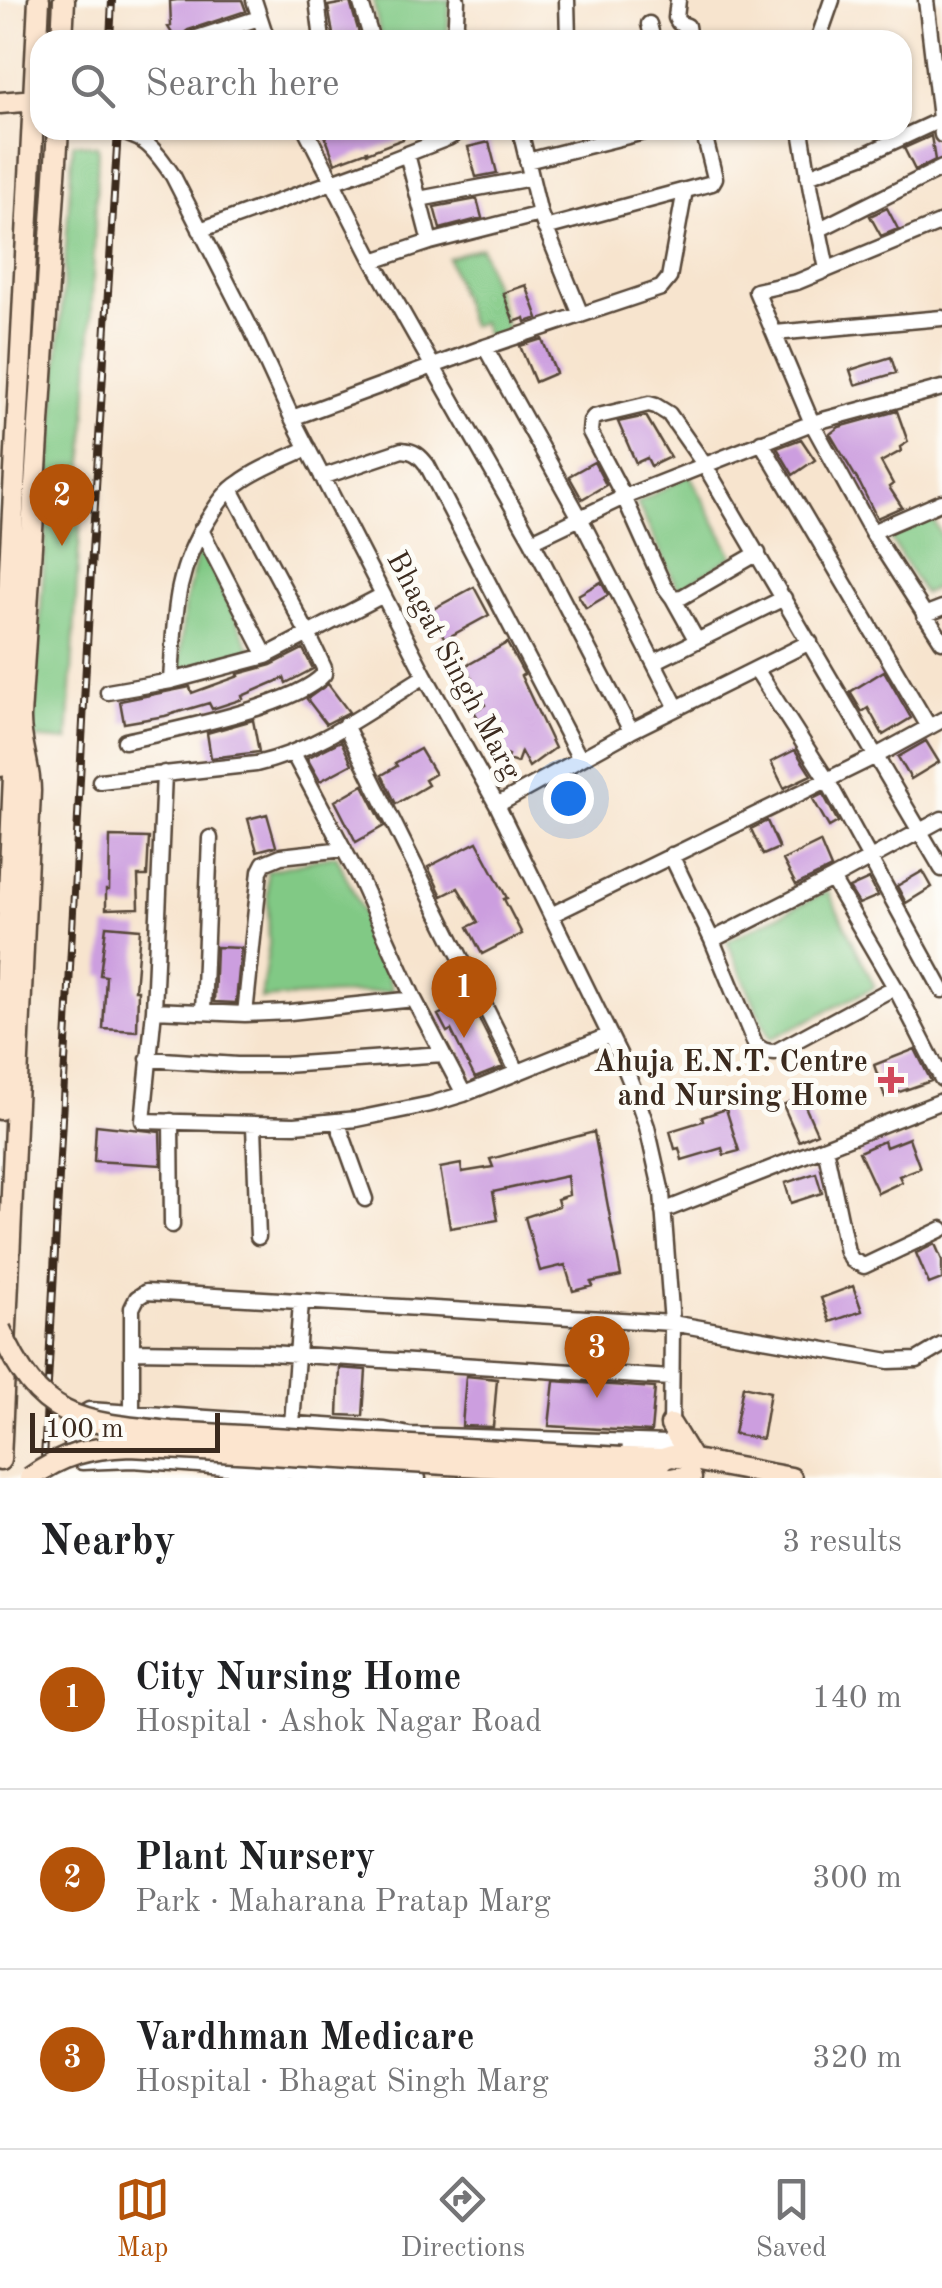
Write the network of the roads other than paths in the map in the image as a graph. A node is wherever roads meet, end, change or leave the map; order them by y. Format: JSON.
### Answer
{"nodes":[{"id":1,"x":39,"y":0,"type":"edge"},
{"id":2,"x":64,"y":0,"type":"edge"},
{"id":3,"x":254,"y":0,"type":"edge"},
{"id":4,"x":317,"y":0,"type":"edge"},
{"id":5,"x":360,"y":0,"type":"edge"},
{"id":6,"x":457,"y":0,"type":"edge"},
{"id":7,"x":567,"y":0,"type":"edge"},
{"id":8,"x":678,"y":0,"type":"edge"},
{"id":9,"x":832,"y":0,"type":"edge"},
{"id":10,"x":926,"y":0,"type":"edge"},
{"id":11,"x":259,"y":18,"type":"junction"},
{"id":12,"x":648,"y":24,"type":"dead end"},
{"id":13,"x":38,"y":30,"type":"edge"},
{"id":14,"x":62,"y":30,"type":"edge"},
{"id":15,"x":222,"y":30,"type":"edge"},
{"id":16,"x":263,"y":30,"type":"edge"},
{"id":17,"x":321,"y":30,"type":"edge"},
{"id":18,"x":369,"y":30,"type":"edge"},
{"id":19,"x":456,"y":30,"type":"edge"},
{"id":20,"x":568,"y":30,"type":"edge"},
{"id":21,"x":650,"y":30,"type":"edge"},
{"id":22,"x":688,"y":30,"type":"edge"},
{"id":23,"x":822,"y":30,"type":"edge"},
{"id":24,"x":936,"y":32,"type":"edge"},
{"id":25,"x":938,"y":76,"type":"edge"},
{"id":26,"x":30,"y":100,"type":"edge"},
{"id":27,"x":0,"y":103,"type":"edge"},
{"id":28,"x":941,"y":128,"type":"edge"},
{"id":29,"x":912,"y":138,"type":"edge"},
{"id":30,"x":33,"y":140,"type":"edge"},
{"id":31,"x":57,"y":140,"type":"edge"},
{"id":32,"x":145,"y":140,"type":"edge"},
{"id":33,"x":311,"y":140,"type":"edge"},
{"id":34,"x":443,"y":140,"type":"edge"},
{"id":35,"x":522,"y":140,"type":"edge"},
{"id":36,"x":612,"y":140,"type":"edge"},
{"id":37,"x":706,"y":140,"type":"edge"},
{"id":38,"x":803,"y":140,"type":"edge"},
{"id":39,"x":907,"y":140,"type":"edge"},
{"id":40,"x":407,"y":154,"type":"junction"},
{"id":41,"x":527,"y":161,"type":"junction"},
{"id":42,"x":942,"y":168,"type":"edge"},
{"id":43,"x":808,"y":176,"type":"junction"},
{"id":44,"x":530,"y":178,"type":"junction"},
{"id":45,"x":332,"y":182,"type":"junction"},
{"id":46,"x":686,"y":190,"type":"junction"},
{"id":47,"x":419,"y":199,"type":"junction"},
{"id":48,"x":543,"y":221,"type":"junction"},
{"id":49,"x":942,"y":222,"type":"edge"},
{"id":50,"x":200,"y":230,"type":"junction"},
{"id":51,"x":818,"y":230,"type":"junction"},
{"id":52,"x":430,"y":242,"type":"junction"},
{"id":53,"x":374,"y":261,"type":"junction"},
{"id":54,"x":826,"y":269,"type":"junction"},
{"id":55,"x":24,"y":298,"type":"junction"},
{"id":56,"x":46,"y":301,"type":"junction"},
{"id":57,"x":581,"y":315,"type":"junction"},
{"id":58,"x":942,"y":318,"type":"edge"},
{"id":59,"x":775,"y":333,"type":"junction"},
{"id":60,"x":484,"y":347,"type":"junction"},
{"id":61,"x":434,"y":367,"type":"junction"},
{"id":62,"x":942,"y":388,"type":"edge"},
{"id":63,"x":292,"y":418,"type":"junction"},
{"id":64,"x":812,"y":423,"type":"junction"},
{"id":65,"x":761,"y":442,"type":"junction"},
{"id":66,"x":308,"y":448,"type":"junction"},
{"id":67,"x":704,"y":464,"type":"junction"},
{"id":68,"x":322,"y":477,"type":"junction"},
{"id":69,"x":24,"y":483,"type":"junction"},
{"id":70,"x":231,"y":489,"type":"junction"},
{"id":71,"x":624,"y":497,"type":"junction"},
{"id":72,"x":942,"y":502,"type":"edge"},
{"id":73,"x":580,"y":518,"type":"junction"},
{"id":74,"x":201,"y":530,"type":"junction"},
{"id":75,"x":872,"y":532,"type":"junction"},
{"id":76,"x":532,"y":542,"type":"junction"},
{"id":77,"x":758,"y":553,"type":"junction"},
{"id":78,"x":383,"y":595,"type":"junction"},
{"id":79,"x":673,"y":598,"type":"junction"},
{"id":80,"x":784,"y":598,"type":"junction"},
{"id":81,"x":942,"y":608,"type":"edge"},
{"id":82,"x":924,"y":615,"type":"junction"},
{"id":83,"x":308,"y":634,"type":"junction"},
{"id":84,"x":697,"y":641,"type":"junction"},
{"id":85,"x":942,"y":641,"type":"edge"},
{"id":86,"x":810,"y":642,"type":"junction"},
{"id":87,"x":266,"y":656,"type":"junction"},
{"id":88,"x":654,"y":662,"type":"junction"},
{"id":89,"x":756,"y":669,"type":"junction"},
{"id":90,"x":425,"y":676,"type":"junction"},
{"id":91,"x":171,"y":681,"type":"junction"},
{"id":92,"x":108,"y":692,"type":"dead end"},
{"id":93,"x":677,"y":708,"type":"junction"},
{"id":94,"x":936,"y":724,"type":"edge"},
{"id":95,"x":345,"y":725,"type":"junction"},
{"id":96,"x":631,"y":731,"type":"junction"},
{"id":97,"x":21,"y":739,"type":"junction"},
{"id":98,"x":125,"y":741,"type":"dead end"},
{"id":99,"x":293,"y":753,"type":"junction"},
{"id":100,"x":876,"y":756,"type":"junction"},
{"id":101,"x":580,"y":759,"type":"junction"},
{"id":102,"x":7,"y":770,"type":"edge"},
{"id":103,"x":164,"y":773,"type":"junction"},
{"id":104,"x":827,"y":780,"type":"junction"},
{"id":105,"x":100,"y":782,"type":"dead end"},
{"id":106,"x":497,"y":805,"type":"junction"},
{"id":107,"x":942,"y":820,"type":"edge"},
{"id":108,"x":921,"y":831,"type":"junction"},
{"id":109,"x":210,"y":838,"type":"dead end"},
{"id":110,"x":344,"y":848,"type":"junction"},
{"id":111,"x":671,"y":855,"type":"junction"},
{"id":112,"x":870,"y":858,"type":"junction"},
{"id":113,"x":942,"y":870,"type":"edge"},
{"id":114,"x":832,"y":879,"type":"junction"},
{"id":115,"x":551,"y":915,"type":"junction"},
{"id":116,"x":712,"y":940,"type":"junction"},
{"id":117,"x":895,"y":988,"type":"junction"},
{"id":118,"x":942,"y":990,"type":"edge"},
{"id":119,"x":414,"y":999,"type":"junction"},
{"id":120,"x":154,"y":1010,"type":"junction"},
{"id":121,"x":203,"y":1012,"type":"junction"},
{"id":122,"x":245,"y":1014,"type":"junction"},
{"id":123,"x":610,"y":1035,"type":"junction"},
{"id":124,"x":443,"y":1054,"type":"junction"},
{"id":125,"x":148,"y":1059,"type":"junction"},
{"id":126,"x":518,"y":1071,"type":"junction"},
{"id":127,"x":942,"y":1080,"type":"edge"},
{"id":128,"x":464,"y":1094,"type":"junction"},
{"id":129,"x":942,"y":1101,"type":"edge"},
{"id":130,"x":0,"y":1109,"type":"edge"},
{"id":131,"x":337,"y":1121,"type":"junction"},
{"id":132,"x":171,"y":1122,"type":"junction"},
{"id":133,"x":254,"y":1126,"type":"junction"},
{"id":134,"x":825,"y":1148,"type":"junction"},
{"id":135,"x":365,"y":1199,"type":"dead end"},
{"id":136,"x":663,"y":1211,"type":"junction"},
{"id":137,"x":172,"y":1225,"type":"dead end"},
{"id":138,"x":942,"y":1229,"type":"edge"},
{"id":139,"x":258,"y":1236,"type":"dead end"},
{"id":140,"x":3,"y":1302,"type":"edge"},
{"id":141,"x":301,"y":1302,"type":"junction"},
{"id":142,"x":672,"y":1323,"type":"junction"},
{"id":143,"x":0,"y":1329,"type":"edge"},
{"id":144,"x":942,"y":1345,"type":"edge"},
{"id":145,"x":132,"y":1351,"type":"junction"},
{"id":146,"x":296,"y":1355,"type":"junction"},
{"id":147,"x":671,"y":1378,"type":"junction"},
{"id":148,"x":132,"y":1413,"type":"junction"},
{"id":149,"x":292,"y":1424,"type":"junction"},
{"id":150,"x":668,"y":1459,"type":"edge"},
{"id":151,"x":0,"y":1460,"type":"edge"},
{"id":152,"x":132,"y":1460,"type":"junction"},
{"id":153,"x":692,"y":1470,"type":"edge"},
{"id":154,"x":628,"y":1471,"type":"edge"},
{"id":155,"x":30,"y":1478,"type":"edge"},
{"id":156,"x":418,"y":1478,"type":"edge"},
{"id":157,"x":791,"y":1478,"type":"edge"}],
"edges":[{"from":1,"to":13,"type":"main road"},
{"from":2,"to":14,"type":"main road"},
{"from":3,"to":11,"type":"street"},
{"from":4,"to":17,"type":"street"},
{"from":5,"to":18,"type":"street"},
{"from":6,"to":19,"type":"street"},
{"from":7,"to":20,"type":"street"},
{"from":8,"to":22,"type":"street"},
{"from":9,"to":23,"type":"street"},
{"from":10,"to":24,"type":"street"},
{"from":11,"to":15,"type":"street"},
{"from":11,"to":16,"type":"street"},
{"from":12,"to":21,"type":"street"},
{"from":24,"to":25,"type":"street"},
{"from":25,"to":28,"type":"street"},
{"from":26,"to":27,"type":"main road"},
{"from":28,"to":29,"type":"street"},
{"from":30,"to":55,"type":"main road"},
{"from":31,"to":56,"type":"main road"},
{"from":32,"to":50,"type":"street","name":"Bhagat Singh Marg"},
{"from":33,"to":45,"type":"street"},
{"from":34,"to":40,"type":"street"},
{"from":35,"to":41,"type":"street"},
{"from":36,"to":41,"type":"street"},
{"from":37,"to":46,"type":"street"},
{"from":38,"to":43,"type":"street"},
{"from":39,"to":43,"type":"street"},
{"from":40,"to":45,"type":"street"},
{"from":40,"to":47,"type":"street"},
{"from":41,"to":44,"type":"street"},
{"from":42,"to":51,"type":"street"},
{"from":43,"to":51,"type":"street"},
{"from":44,"to":47,"type":"street"},
{"from":44,"to":48,"type":"street"},
{"from":45,"to":50,"type":"street"},
{"from":45,"to":53,"type":"street"},
{"from":46,"to":48,"type":"street"},
{"from":46,"to":57,"type":"street"},
{"from":47,"to":52,"type":"street"},
{"from":48,"to":52,"type":"street"},
{"from":48,"to":57,"type":"street"},
{"from":49,"to":54,"type":"street"},
{"from":50,"to":63,"type":"street","name":"Bhagat Singh Marg"},
{"from":51,"to":54,"type":"street"},
{"from":52,"to":53,"type":"street"},
{"from":53,"to":61,"type":"street"},
{"from":54,"to":59,"type":"street"},
{"from":55,"to":56,"type":"main road"},
{"from":55,"to":69,"type":"main road"},
{"from":56,"to":69,"type":"main road"},
{"from":57,"to":60,"type":"street"},
{"from":58,"to":59,"type":"street"},
{"from":59,"to":64,"type":"street"},
{"from":60,"to":61,"type":"street"},
{"from":60,"to":73,"type":"street"},
{"from":61,"to":63,"type":"street"},
{"from":61,"to":76,"type":"street"},
{"from":62,"to":64,"type":"street"},
{"from":63,"to":66,"type":"street","name":"Bhagat Singh Marg"},
{"from":64,"to":65,"type":"street"},
{"from":64,"to":75,"type":"street"},
{"from":65,"to":67,"type":"street"},
{"from":65,"to":94,"type":"street"},
{"from":66,"to":68,"type":"street","name":"Bhagat Singh Marg"},
{"from":66,"to":70,"type":"street"},
{"from":67,"to":71,"type":"street"},
{"from":67,"to":71,"type":"street"},
{"from":67,"to":77,"type":"street"},
{"from":68,"to":78,"type":"street","name":"Bhagat Singh Marg"},
{"from":68,"to":101,"type":"street"},
{"from":69,"to":97,"type":"main road"},
{"from":69,"to":102,"type":"main road"},
{"from":70,"to":74,"type":"street"},
{"from":70,"to":83,"type":"street"},
{"from":71,"to":73,"type":"street"},
{"from":71,"to":79,"type":"street"},
{"from":72,"to":75,"type":"street"},
{"from":73,"to":76,"type":"street"},
{"from":73,"to":88,"type":"street"},
{"from":74,"to":87,"type":"street"},
{"from":74,"to":91,"type":"street"},
{"from":75,"to":82,"type":"street"},
{"from":76,"to":96,"type":"street"},
{"from":77,"to":79,"type":"street"},
{"from":77,"to":80,"type":"street"},
{"from":78,"to":83,"type":"street"},
{"from":78,"to":90,"type":"street","name":"Bhagat Singh Marg"},
{"from":79,"to":84,"type":"street"},
{"from":80,"to":84,"type":"street"},
{"from":80,"to":86,"type":"street"},
{"from":81,"to":82,"type":"street"},
{"from":82,"to":85,"type":"street"},
{"from":83,"to":87,"type":"street"},
{"from":83,"to":98,"type":"street"},
{"from":84,"to":88,"type":"street"},
{"from":86,"to":89,"type":"street"},
{"from":86,"to":100,"type":"street"},
{"from":87,"to":91,"type":"street"},
{"from":88,"to":93,"type":"street"},
{"from":89,"to":93,"type":"street"},
{"from":89,"to":104,"type":"street"},
{"from":90,"to":95,"type":"street"},
{"from":90,"to":106,"type":"street","name":"Bhagat Singh Marg"},
{"from":91,"to":92,"type":"street"},
{"from":93,"to":96,"type":"street"},
{"from":94,"to":100,"type":"street"},
{"from":95,"to":99,"type":"street"},
{"from":95,"to":126,"type":"street"},
{"from":96,"to":101,"type":"street"},
{"from":97,"to":102,"type":"main road"},
{"from":97,"to":140,"type":"main road"},
{"from":99,"to":103,"type":"street"},
{"from":99,"to":110,"type":"street"},
{"from":100,"to":104,"type":"street"},
{"from":100,"to":108,"type":"street"},
{"from":101,"to":106,"type":"street"},
{"from":102,"to":130,"type":"main road"},
{"from":103,"to":105,"type":"street"},
{"from":103,"to":120,"type":"street"},
{"from":104,"to":111,"type":"street"},
{"from":104,"to":112,"type":"street"},
{"from":106,"to":115,"type":"street","name":"Bhagat Singh Marg"},
{"from":107,"to":108,"type":"street"},
{"from":108,"to":112,"type":"street"},
{"from":108,"to":113,"type":"street"},
{"from":109,"to":121,"type":"street"},
{"from":110,"to":119,"type":"street"},
{"from":110,"to":122,"type":"street"},
{"from":111,"to":115,"type":"street"},
{"from":111,"to":116,"type":"street"},
{"from":112,"to":114,"type":"street"},
{"from":112,"to":118,"type":"street"},
{"from":114,"to":116,"type":"street"},
{"from":114,"to":117,"type":"street"},
{"from":115,"to":123,"type":"street","name":"Bhagat Singh Marg"},
{"from":116,"to":117,"type":"street"},
{"from":117,"to":127,"type":"street"},
{"from":119,"to":122,"type":"street"},
{"from":119,"to":124,"type":"street"},
{"from":120,"to":121,"type":"street"},
{"from":120,"to":125,"type":"street"},
{"from":121,"to":122,"type":"street"},
{"from":123,"to":126,"type":"street"},
{"from":123,"to":136,"type":"street","name":"Bhagat Singh Marg"},
{"from":124,"to":125,"type":"street"},
{"from":124,"to":128,"type":"street"},
{"from":125,"to":132,"type":"street"},
{"from":126,"to":128,"type":"street"},
{"from":128,"to":131,"type":"street"},
{"from":129,"to":134,"type":"street"},
{"from":131,"to":133,"type":"street"},
{"from":131,"to":135,"type":"street"},
{"from":132,"to":133,"type":"street"},
{"from":132,"to":137,"type":"street"},
{"from":133,"to":139,"type":"street"},
{"from":134,"to":136,"type":"street"},
{"from":134,"to":138,"type":"street"},
{"from":136,"to":142,"type":"street","name":"Bhagat Singh Marg"},
{"from":140,"to":151,"type":"main road"},
{"from":141,"to":142,"type":"street"},
{"from":141,"to":145,"type":"street"},
{"from":141,"to":146,"type":"street"},
{"from":142,"to":144,"type":"street"},
{"from":142,"to":147,"type":"street","name":"Bhagat Singh Marg"},
{"from":143,"to":154,"type":"main road","bridge":true},
{"from":145,"to":146,"type":"street"},
{"from":145,"to":148,"type":"street"},
{"from":146,"to":147,"type":"street"},
{"from":146,"to":149,"type":"street"},
{"from":147,"to":150,"type":"street","name":"Bhagat Singh Marg"},
{"from":148,"to":149,"type":"street"},
{"from":148,"to":152,"type":"street"},
{"from":148,"to":152,"type":"street"},
{"from":149,"to":150,"type":"street"},
{"from":150,"to":153,"type":"main road"},
{"from":150,"to":153,"type":"main road"},
{"from":150,"to":154,"type":"main road"},
{"from":152,"to":156,"type":"street"},
{"from":153,"to":157,"type":"main road"},
{"from":154,"to":155,"type":"main road","bridge":true}]}
